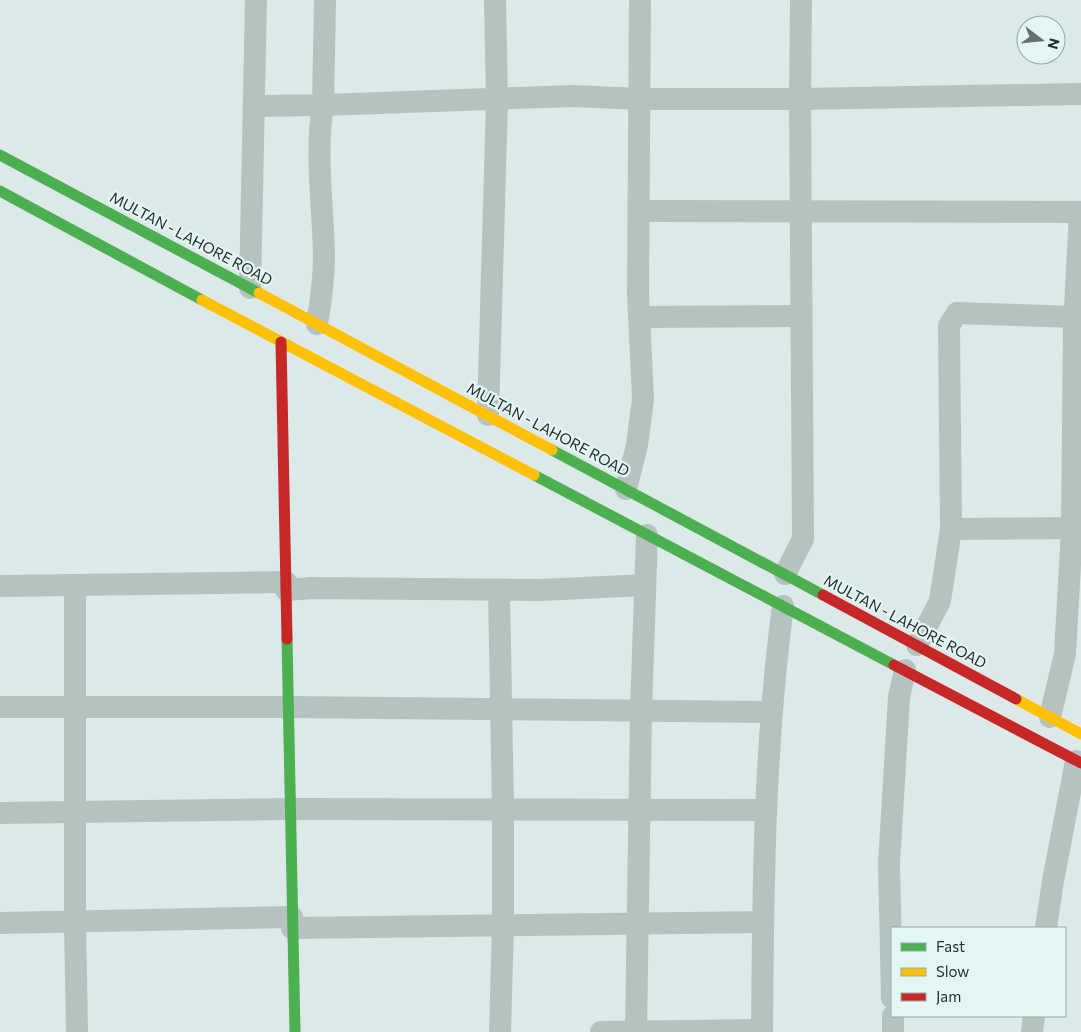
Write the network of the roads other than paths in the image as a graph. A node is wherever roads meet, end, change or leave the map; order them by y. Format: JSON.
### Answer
{"nodes":[{"id":1,"x":256,"y":0,"type":"edge"},
{"id":2,"x":325,"y":0,"type":"edge"},
{"id":3,"x":495,"y":0,"type":"edge"},
{"id":4,"x":640,"y":0,"type":"edge"},
{"id":5,"x":801,"y":0,"type":"edge"},
{"id":6,"x":1081,"y":94,"type":"edge"},
{"id":7,"x":640,"y":99,"type":"junction"},
{"id":8,"x":800,"y":99,"type":"junction"},
{"id":9,"x":497,"y":100,"type":"junction"},
{"id":10,"x":324,"y":105,"type":"junction"},
{"id":11,"x":254,"y":106,"type":"junction"},
{"id":12,"x":0,"y":155,"type":"edge"},
{"id":13,"x":0,"y":191,"type":"edge"},
{"id":14,"x":639,"y":211,"type":"junction"},
{"id":15,"x":1081,"y":212,"type":"edge"},
{"id":16,"x":801,"y":213,"type":"junction"},
{"id":17,"x":250,"y":288,"type":"junction"},
{"id":18,"x":801,"y":316,"type":"junction"},
{"id":19,"x":1074,"y":316,"type":"junction"},
{"id":20,"x":639,"y":317,"type":"junction"},
{"id":21,"x":318,"y":324,"type":"junction"},
{"id":22,"x":281,"y":342,"type":"junction"},
{"id":23,"x":488,"y":415,"type":"junction"},
{"id":24,"x":626,"y":489,"type":"junction"},
{"id":25,"x":951,"y":529,"type":"junction"},
{"id":26,"x":1076,"y":529,"type":"edge"},
{"id":27,"x":647,"y":535,"type":"junction"},
{"id":28,"x":785,"y":574,"type":"junction"},
{"id":29,"x":75,"y":585,"type":"junction"},
{"id":30,"x":645,"y":585,"type":"junction"},
{"id":31,"x":0,"y":586,"type":"edge"},
{"id":32,"x":286,"y":586,"type":"junction"},
{"id":33,"x":499,"y":590,"type":"junction"},
{"id":34,"x":783,"y":606,"type":"junction"},
{"id":35,"x":917,"y":645,"type":"junction"},
{"id":36,"x":904,"y":670,"type":"junction"},
{"id":37,"x":0,"y":707,"type":"edge"},
{"id":38,"x":76,"y":707,"type":"junction"},
{"id":39,"x":288,"y":707,"type":"junction"},
{"id":40,"x":500,"y":709,"type":"junction"},
{"id":41,"x":641,"y":710,"type":"junction"},
{"id":42,"x":771,"y":712,"type":"junction"},
{"id":43,"x":1050,"y":717,"type":"junction"},
{"id":44,"x":1081,"y":734,"type":"edge"},
{"id":45,"x":1078,"y":762,"type":"edge"},
{"id":46,"x":290,"y":809,"type":"junction"},
{"id":47,"x":503,"y":809,"type":"junction"},
{"id":48,"x":639,"y":810,"type":"junction"},
{"id":49,"x":765,"y":810,"type":"junction"},
{"id":50,"x":75,"y":811,"type":"junction"},
{"id":51,"x":0,"y":813,"type":"edge"},
{"id":52,"x":75,"y":922,"type":"junction"},
{"id":53,"x":763,"y":922,"type":"junction"},
{"id":54,"x":0,"y":923,"type":"edge"},
{"id":55,"x":292,"y":923,"type":"junction"},
{"id":56,"x":639,"y":924,"type":"junction"},
{"id":57,"x":503,"y":926,"type":"junction"},
{"id":58,"x":1046,"y":927,"type":"edge"},
{"id":59,"x":891,"y":953,"type":"edge"},
{"id":60,"x":893,"y":1017,"type":"edge"},
{"id":61,"x":1034,"y":1017,"type":"edge"},
{"id":62,"x":762,"y":1031,"type":"edge"},
{"id":63,"x":78,"y":1032,"type":"edge"},
{"id":64,"x":295,"y":1032,"type":"edge"},
{"id":65,"x":500,"y":1032,"type":"edge"},
{"id":66,"x":601,"y":1032,"type":"edge"},
{"id":67,"x":636,"y":1032,"type":"edge"},
{"id":68,"x":893,"y":1032,"type":"edge"},
{"id":69,"x":1032,"y":1032,"type":"edge"}],
"edges":[{"from":1,"to":11,"type":"street"},
{"from":2,"to":10,"type":"street"},
{"from":3,"to":9,"type":"street"},
{"from":4,"to":7,"type":"street"},
{"from":5,"to":8,"type":"street"},
{"from":6,"to":8,"type":"street"},
{"from":7,"to":8,"type":"street"},
{"from":7,"to":9,"type":"street"},
{"from":7,"to":14,"type":"street"},
{"from":8,"to":16,"type":"street"},
{"from":9,"to":10,"type":"street"},
{"from":9,"to":23,"type":"street"},
{"from":10,"to":11,"type":"street"},
{"from":10,"to":21,"type":"street"},
{"from":11,"to":17,"type":"street"},
{"from":12,"to":17,"type":"main road","name":"MULTAN - LAHORE ROAD"},
{"from":13,"to":22,"type":"main road"},
{"from":14,"to":16,"type":"street"},
{"from":14,"to":20,"type":"street"},
{"from":15,"to":16,"type":"street"},
{"from":15,"to":19,"type":"street"},
{"from":16,"to":18,"type":"street"},
{"from":17,"to":21,"type":"main road","name":"MULTAN - LAHORE ROAD"},
{"from":18,"to":20,"type":"street"},
{"from":18,"to":28,"type":"street"},
{"from":19,"to":25,"type":"street"},
{"from":19,"to":26,"type":"street"},
{"from":20,"to":24,"type":"street"},
{"from":21,"to":23,"type":"main road","name":"MULTAN - LAHORE ROAD"},
{"from":22,"to":27,"type":"main road"},
{"from":22,"to":32,"type":"main road"},
{"from":23,"to":24,"type":"main road","name":"MULTAN - LAHORE ROAD"},
{"from":24,"to":28,"type":"main road","name":"MULTAN - LAHORE ROAD"},
{"from":25,"to":26,"type":"street"},
{"from":25,"to":35,"type":"street"},
{"from":26,"to":43,"type":"street"},
{"from":27,"to":30,"type":"street"},
{"from":27,"to":34,"type":"main road"},
{"from":28,"to":35,"type":"main road","name":"MULTAN - LAHORE ROAD"},
{"from":29,"to":31,"type":"street"},
{"from":29,"to":32,"type":"street"},
{"from":29,"to":38,"type":"street"},
{"from":30,"to":33,"type":"street"},
{"from":30,"to":41,"type":"street"},
{"from":32,"to":33,"type":"street"},
{"from":32,"to":39,"type":"main road"},
{"from":33,"to":40,"type":"street"},
{"from":34,"to":36,"type":"main road"},
{"from":34,"to":42,"type":"street"},
{"from":35,"to":43,"type":"main road","name":"MULTAN - LAHORE ROAD"},
{"from":36,"to":45,"type":"main road"},
{"from":36,"to":59,"type":"street"},
{"from":37,"to":38,"type":"street"},
{"from":38,"to":39,"type":"street"},
{"from":38,"to":50,"type":"street"},
{"from":39,"to":40,"type":"street"},
{"from":39,"to":46,"type":"main road"},
{"from":40,"to":41,"type":"street"},
{"from":40,"to":47,"type":"street"},
{"from":41,"to":42,"type":"street"},
{"from":41,"to":48,"type":"street"},
{"from":42,"to":49,"type":"street"},
{"from":43,"to":44,"type":"main road","name":"MULTAN - LAHORE ROAD"},
{"from":45,"to":58,"type":"street"},
{"from":46,"to":47,"type":"street"},
{"from":46,"to":50,"type":"street"},
{"from":46,"to":55,"type":"main road"},
{"from":47,"to":48,"type":"street"},
{"from":47,"to":57,"type":"street"},
{"from":48,"to":49,"type":"street"},
{"from":48,"to":56,"type":"street"},
{"from":49,"to":53,"type":"street"},
{"from":50,"to":51,"type":"street"},
{"from":50,"to":52,"type":"street"},
{"from":52,"to":54,"type":"street"},
{"from":52,"to":55,"type":"street"},
{"from":52,"to":63,"type":"street"},
{"from":53,"to":56,"type":"street"},
{"from":53,"to":62,"type":"street"},
{"from":55,"to":57,"type":"street"},
{"from":55,"to":64,"type":"main road"},
{"from":56,"to":57,"type":"street"},
{"from":56,"to":67,"type":"street"},
{"from":57,"to":65,"type":"street"},
{"from":60,"to":68,"type":"street"},
{"from":61,"to":69,"type":"street"},
{"from":62,"to":67,"type":"street"},
{"from":66,"to":67,"type":"street"}]}
